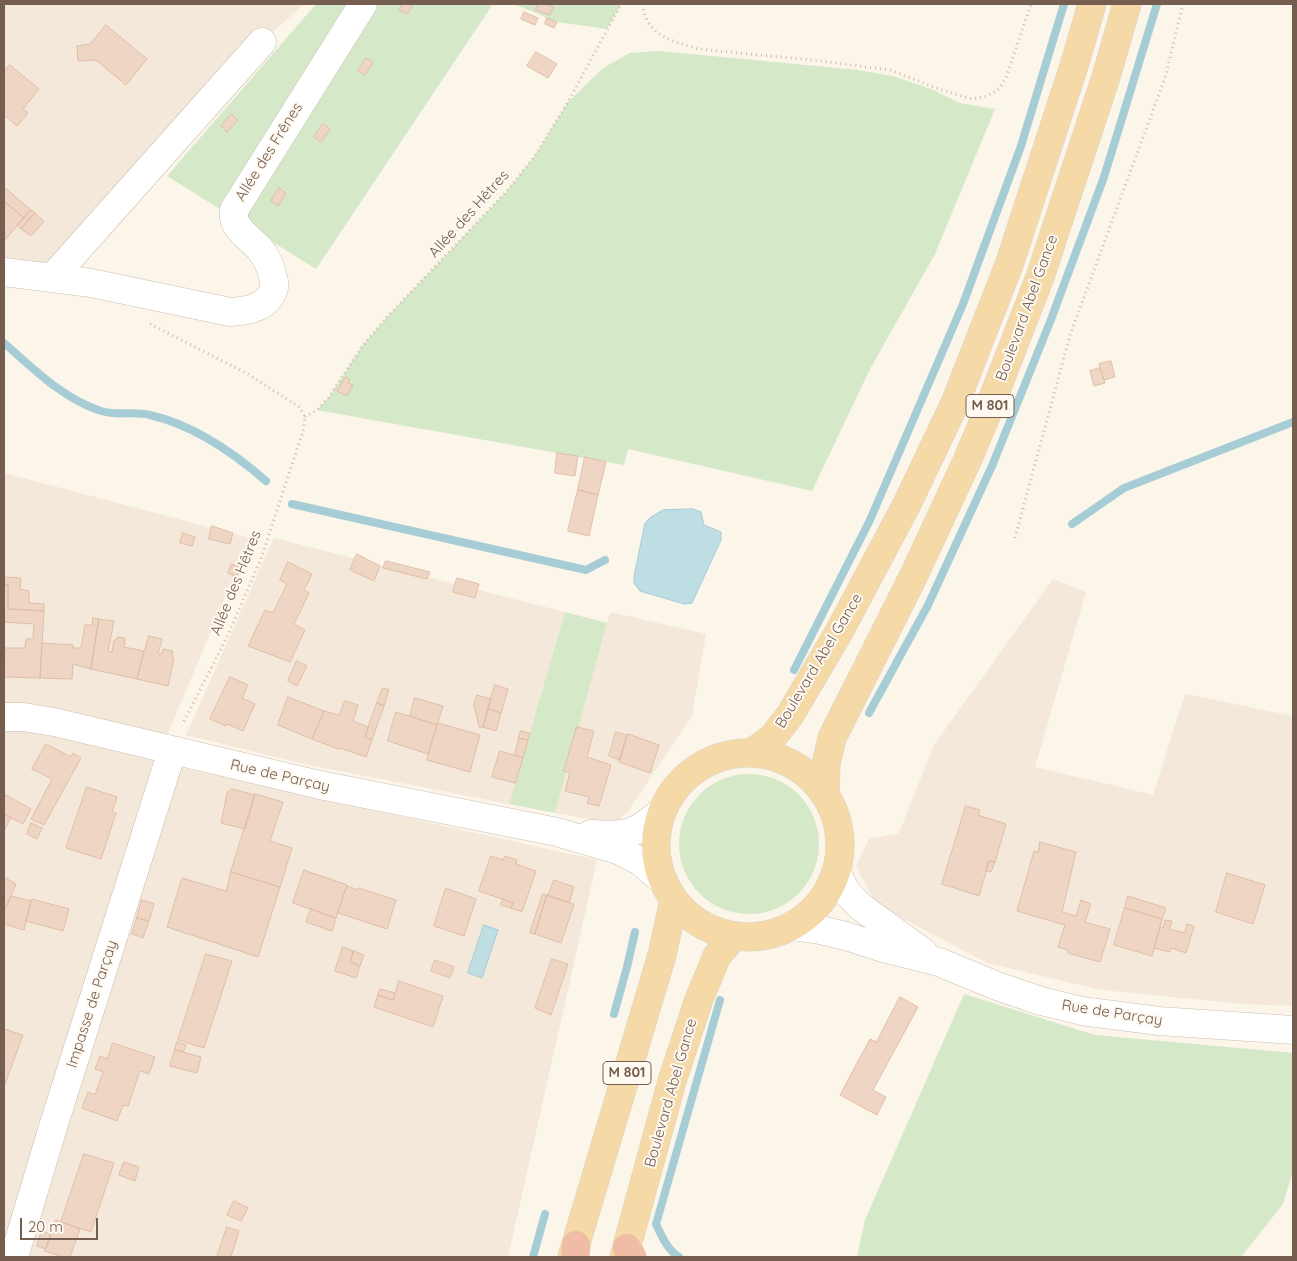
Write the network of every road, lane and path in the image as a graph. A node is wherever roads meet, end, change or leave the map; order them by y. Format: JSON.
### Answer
{"nodes":[{"id":1,"x":363,"y":4,"type":"edge"},
{"id":2,"x":621,"y":4,"type":"edge"},
{"id":3,"x":643,"y":4,"type":"edge"},
{"id":4,"x":1030,"y":4,"type":"edge"},
{"id":5,"x":1092,"y":4,"type":"edge"},
{"id":6,"x":1127,"y":4,"type":"edge"},
{"id":7,"x":1183,"y":4,"type":"edge"},
{"id":8,"x":262,"y":42,"type":"dead end"},
{"id":9,"x":4,"y":272,"type":"edge"},
{"id":10,"x":52,"y":278,"type":"junction"},
{"id":11,"x":142,"y":320,"type":"dead end"},
{"id":12,"x":305,"y":417,"type":"junction"},
{"id":13,"x":1015,"y":538,"type":"dead end"},
{"id":14,"x":4,"y":717,"type":"edge"},
{"id":15,"x":172,"y":751,"type":"junction"},
{"id":16,"x":754,"y":752,"type":"junction"},
{"id":17,"x":825,"y":794,"type":"junction"},
{"id":18,"x":661,"y":812,"type":"junction"},
{"id":19,"x":557,"y":832,"type":"junction"},
{"id":20,"x":836,"y":872,"type":"junction"},
{"id":21,"x":668,"y":889,"type":"junction"},
{"id":22,"x":791,"y":926,"type":"junction"},
{"id":23,"x":734,"y":936,"type":"junction"},
{"id":24,"x":939,"y":962,"type":"junction"},
{"id":25,"x":1293,"y":1030,"type":"edge"},
{"id":26,"x":574,"y":1253,"type":"edge"},
{"id":27,"x":628,"y":1254,"type":"edge"},
{"id":28,"x":14,"y":1257,"type":"edge"}],
"edges":[{"from":1,"to":10,"type":"street","name":"Allée des Frênes"},
{"from":2,"to":12,"type":"path","name":"Allée des Hêtres"},
{"from":3,"to":4,"type":"path"},
{"from":5,"to":16,"type":"main road","name":"Boulevard Abel Gance","number":"M 801"},
{"from":6,"to":17,"type":"main road","name":"Boulevard Abel Gance","number":"M 801"},
{"from":7,"to":13,"type":"path"},
{"from":8,"to":10,"type":"street"},
{"from":9,"to":10,"type":"street","name":"Allée des Frênes"},
{"from":11,"to":12,"type":"path"},
{"from":12,"to":15,"type":"path","name":"Allée des Hêtres"},
{"from":14,"to":15,"type":"street","name":"Rue de Parçay"},
{"from":15,"to":19,"type":"street","name":"Rue de Parçay"},
{"from":15,"to":28,"type":"street","name":"Impasse de Parçay"},
{"from":16,"to":17,"type":"main road","number":"M 801"},
{"from":16,"to":18,"type":"main road","number":"M 801"},
{"from":17,"to":20,"type":"main road","number":"M 801"},
{"from":18,"to":19,"type":"street","name":"Rue de Parçay"},
{"from":18,"to":21,"type":"main road","number":"M 801"},
{"from":19,"to":21,"type":"street","name":"Rue de Parçay"},
{"from":20,"to":22,"type":"main road","number":"M 801"},
{"from":20,"to":24,"type":"street","name":"Rue de Parçay"},
{"from":21,"to":23,"type":"main road","number":"M 801"},
{"from":21,"to":26,"type":"main road","number":"M 801"},
{"from":22,"to":23,"type":"main road","number":"M 801"},
{"from":22,"to":24,"type":"street","name":"Rue de Parçay"},
{"from":23,"to":27,"type":"main road","name":"Boulevard Abel Gance","number":"M 801"},
{"from":24,"to":25,"type":"street","name":"Rue de Parçay"}]}
